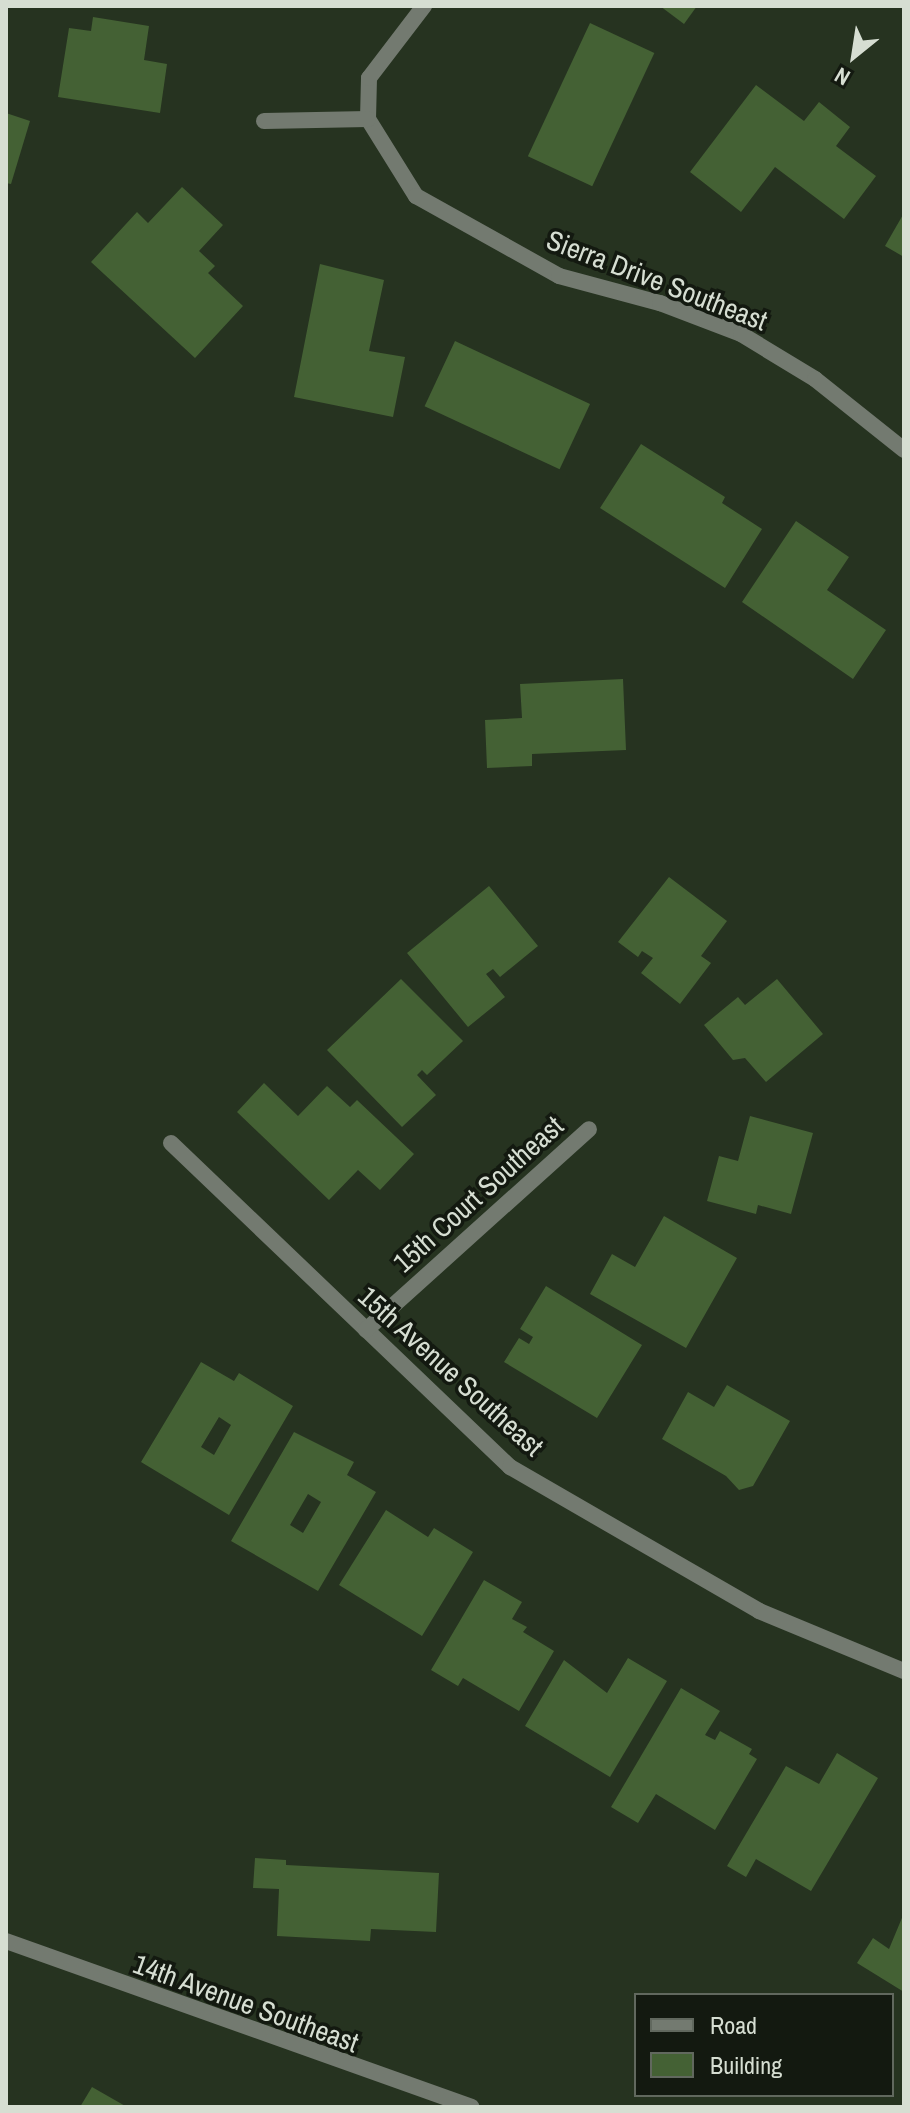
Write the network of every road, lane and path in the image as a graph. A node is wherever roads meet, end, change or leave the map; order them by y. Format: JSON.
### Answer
{"nodes":[{"id":1,"x":424,"y":6,"type":"edge"},
{"id":2,"x":368,"y":119,"type":"junction"},
{"id":3,"x":264,"y":121,"type":"dead end"},
{"id":4,"x":904,"y":450,"type":"edge"},
{"id":5,"x":589,"y":1129,"type":"dead end"},
{"id":6,"x":171,"y":1143,"type":"dead end"},
{"id":7,"x":366,"y":1330,"type":"junction"},
{"id":8,"x":904,"y":1671,"type":"edge"},
{"id":9,"x":6,"y":1941,"type":"edge"},
{"id":10,"x":471,"y":2107,"type":"edge"}],
"edges":[{"from":1,"to":2,"type":"street"},
{"from":2,"to":3,"type":"street"},
{"from":2,"to":4,"type":"street","name":"Sierra Drive Southeast"},
{"from":5,"to":7,"type":"street","name":"15th Court Southeast"},
{"from":6,"to":7,"type":"street","name":"15th Avenue Southeast"},
{"from":7,"to":8,"type":"street","name":"15th Avenue Southeast"},
{"from":9,"to":10,"type":"street","name":"14th Avenue Southeast"}]}
